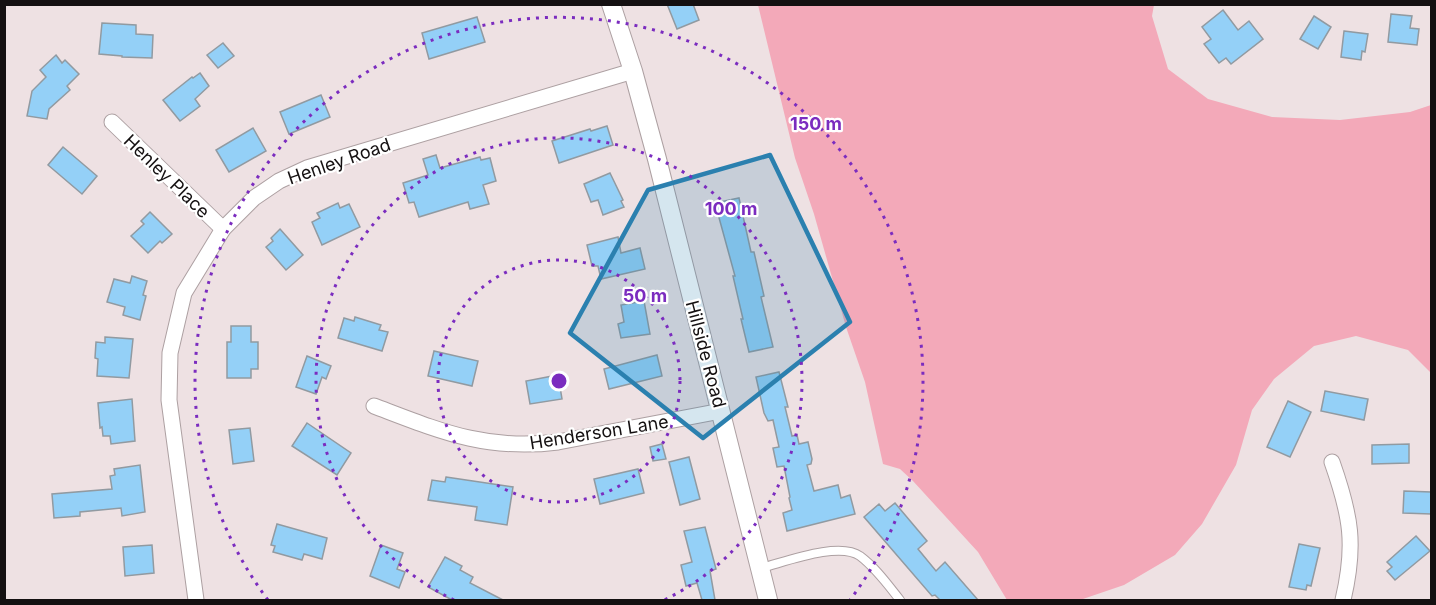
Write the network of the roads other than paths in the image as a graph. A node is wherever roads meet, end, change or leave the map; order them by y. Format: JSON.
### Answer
{"nodes":[{"id":1,"x":611,"y":4,"type":"edge"},
{"id":2,"x":633,"y":71,"type":"junction"},
{"id":3,"x":111,"y":122,"type":"dead end"},
{"id":4,"x":223,"y":229,"type":"junction"},
{"id":5,"x":374,"y":406,"type":"dead end"},
{"id":6,"x":721,"y":411,"type":"junction"},
{"id":7,"x":1332,"y":462,"type":"dead end"},
{"id":8,"x":760,"y":569,"type":"junction"},
{"id":9,"x":196,"y":600,"type":"edge"},
{"id":10,"x":768,"y":600,"type":"edge"},
{"id":11,"x":900,"y":600,"type":"edge"},
{"id":12,"x":1343,"y":600,"type":"edge"}],
"edges":[{"from":1,"to":2,"type":"street","name":"Hillside Road"},
{"from":2,"to":4,"type":"street","name":"Henley Road"},
{"from":2,"to":6,"type":"street","name":"Hillside Road"},
{"from":3,"to":4,"type":"street","name":"Henley Place"},
{"from":4,"to":9,"type":"street","name":"Henley Road"},
{"from":5,"to":6,"type":"street","name":"Henderson Lane"},
{"from":6,"to":8,"type":"street","name":"Hillside Road"},
{"from":7,"to":12,"type":"street"},
{"from":8,"to":10,"type":"street","name":"Hillside Road"},
{"from":8,"to":11,"type":"lane"}]}
